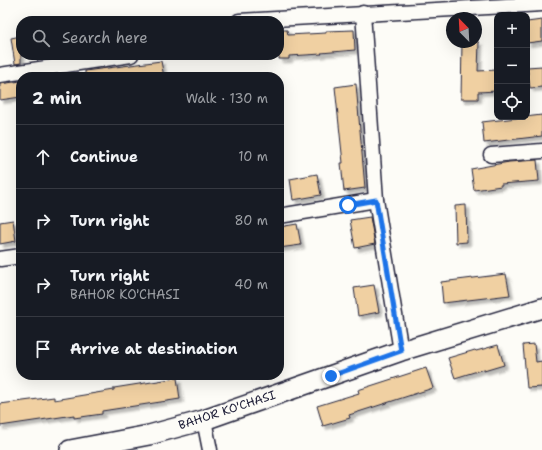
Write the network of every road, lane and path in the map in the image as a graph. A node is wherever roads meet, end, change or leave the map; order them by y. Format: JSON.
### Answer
{"nodes":[{"id":1,"x":542,"y":4,"type":"edge"},
{"id":2,"x":364,"y":13,"type":"junction"},
{"id":3,"x":284,"y":18,"type":"edge"},
{"id":4,"x":98,"y":60,"type":"edge"},
{"id":5,"x":20,"y":72,"type":"edge"},
{"id":6,"x":16,"y":73,"type":"edge"},
{"id":7,"x":0,"y":75,"type":"edge"},
{"id":8,"x":542,"y":151,"type":"edge"},
{"id":9,"x":491,"y":155,"type":"dead end"},
{"id":10,"x":376,"y":200,"type":"junction"},
{"id":11,"x":284,"y":215,"type":"edge"},
{"id":12,"x":16,"y":257,"type":"edge"},
{"id":13,"x":0,"y":259,"type":"edge"},
{"id":14,"x":542,"y":308,"type":"edge"},
{"id":15,"x":401,"y":351,"type":"junction"},
{"id":16,"x":204,"y":420,"type":"junction"},
{"id":17,"x":70,"y":450,"type":"edge"},
{"id":18,"x":210,"y":450,"type":"edge"}],
"edges":[{"from":1,"to":2,"type":"street"},
{"from":2,"to":3,"type":"street"},
{"from":2,"to":10,"type":"street"},
{"from":4,"to":5,"type":"street"},
{"from":6,"to":7,"type":"street"},
{"from":8,"to":9,"type":"street"},
{"from":10,"to":11,"type":"street"},
{"from":10,"to":15,"type":"street"},
{"from":12,"to":13,"type":"street"},
{"from":14,"to":15,"type":"street","name":"BAHOR KO'CHASI"},
{"from":15,"to":16,"type":"street","name":"BAHOR KO'CHASI"},
{"from":16,"to":17,"type":"street","name":"BAHOR KO'CHASI"},
{"from":16,"to":18,"type":"street"}]}
